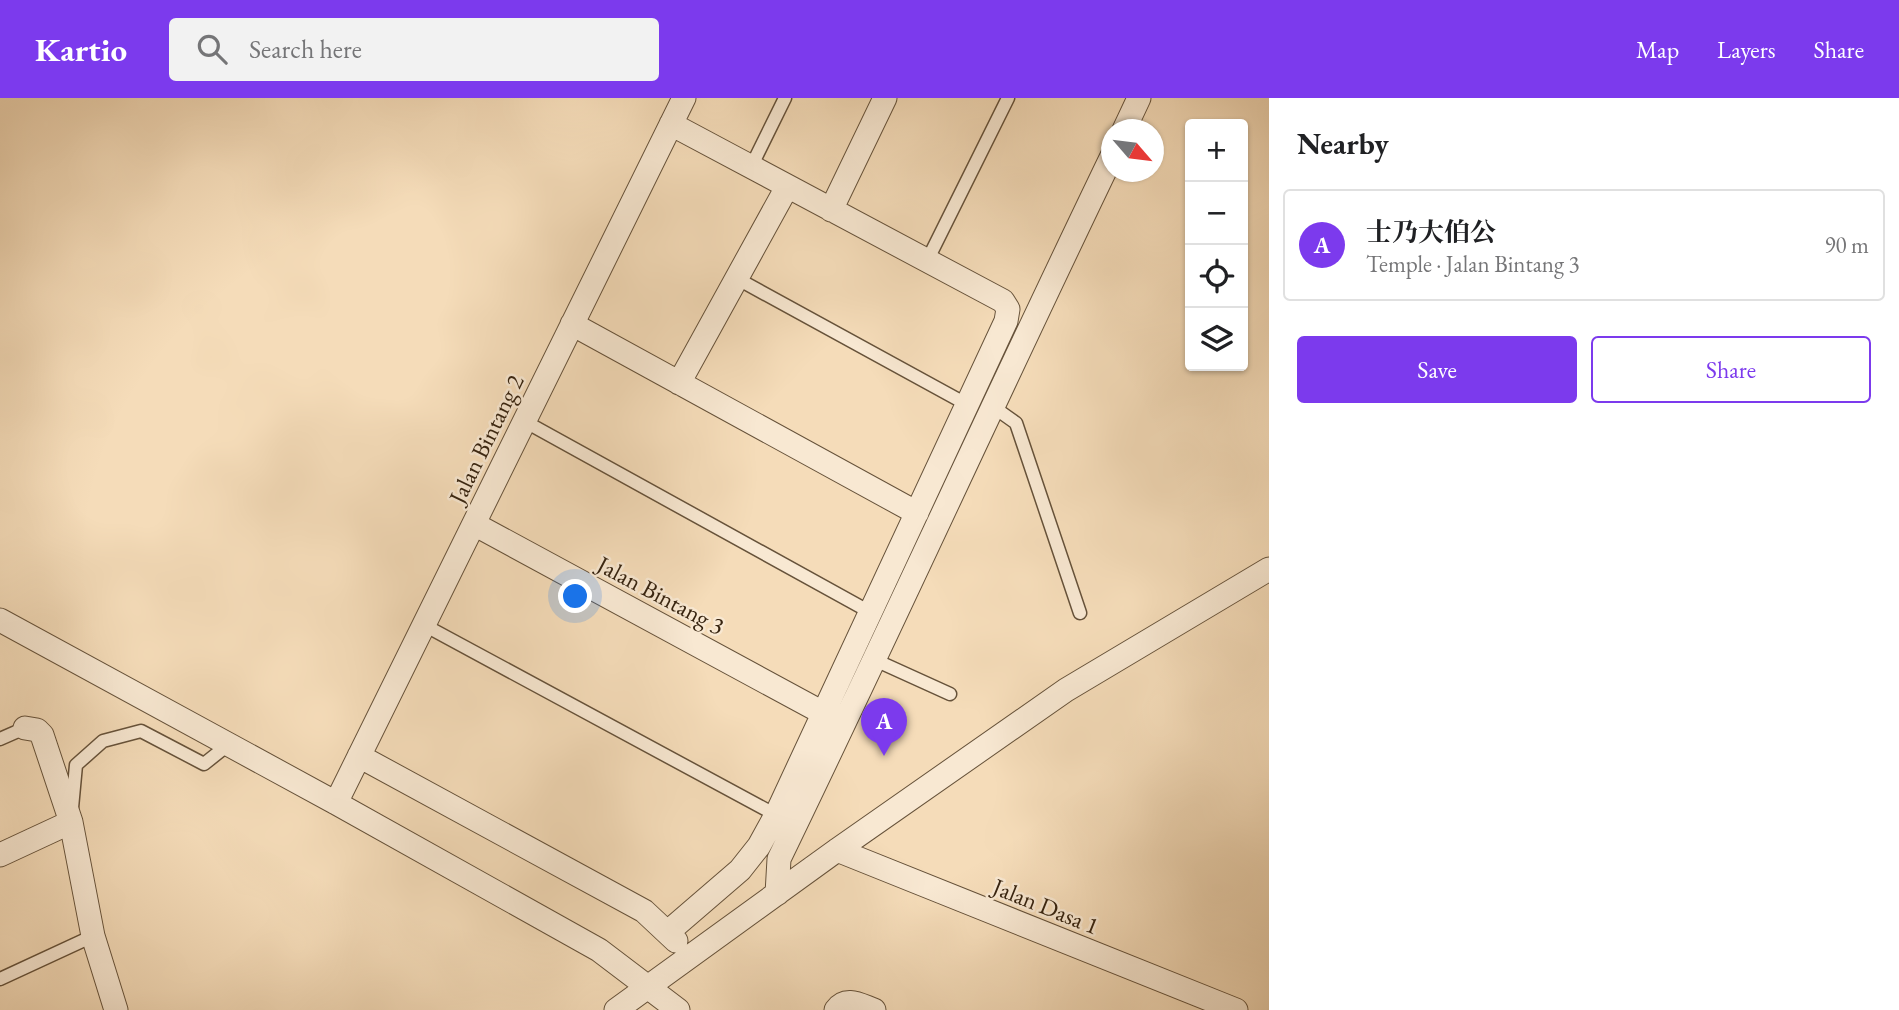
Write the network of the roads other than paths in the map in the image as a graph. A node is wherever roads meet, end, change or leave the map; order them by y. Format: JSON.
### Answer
{"nodes":[{"id":1,"x":684,"y":98,"type":"edge"},
{"id":2,"x":785,"y":98,"type":"edge"},
{"id":3,"x":885,"y":98,"type":"edge"},
{"id":4,"x":1009,"y":98,"type":"edge"},
{"id":5,"x":1139,"y":98,"type":"edge"},
{"id":6,"x":1129,"y":119,"type":"edge"},
{"id":7,"x":671,"y":124,"type":"junction"},
{"id":8,"x":751,"y":167,"type":"junction"},
{"id":9,"x":1101,"y":177,"type":"edge"},
{"id":10,"x":787,"y":187,"type":"junction"},
{"id":11,"x":831,"y":210,"type":"junction"},
{"id":12,"x":927,"y":261,"type":"junction"},
{"id":13,"x":736,"y":278,"type":"junction"},
{"id":14,"x":572,"y":324,"type":"junction"},
{"id":15,"x":679,"y":383,"type":"junction"},
{"id":16,"x":968,"y":405,"type":"junction"},
{"id":17,"x":992,"y":406,"type":"junction"},
{"id":18,"x":524,"y":421,"type":"junction"},
{"id":19,"x":916,"y":513,"type":"junction"},
{"id":20,"x":474,"y":524,"type":"junction"},
{"id":21,"x":1269,"y":569,"type":"edge"},
{"id":22,"x":870,"y":612,"type":"junction"},
{"id":23,"x":1080,"y":613,"type":"dead end"},
{"id":24,"x":0,"y":620,"type":"edge"},
{"id":25,"x":424,"y":625,"type":"junction"},
{"id":26,"x":876,"y":660,"type":"junction"},
{"id":27,"x":950,"y":694,"type":"dead end"},
{"id":28,"x":823,"y":713,"type":"junction"},
{"id":29,"x":25,"y":728,"type":"joint"},
{"id":30,"x":0,"y":739,"type":"edge"},
{"id":31,"x":229,"y":744,"type":"junction"},
{"id":32,"x":359,"y":756,"type":"junction"},
{"id":33,"x":336,"y":803,"type":"junction"},
{"id":34,"x":776,"y":815,"type":"junction"},
{"id":35,"x":71,"y":822,"type":"junction"},
{"id":36,"x":837,"y":850,"type":"junction"},
{"id":37,"x":0,"y":855,"type":"edge"},
{"id":38,"x":777,"y":894,"type":"junction"},
{"id":39,"x":668,"y":932,"type":"junction"},
{"id":40,"x":93,"y":936,"type":"junction"},
{"id":41,"x":689,"y":957,"type":"junction"},
{"id":42,"x":0,"y":979,"type":"edge"},
{"id":43,"x":649,"y":987,"type":"junction"},
{"id":44,"x":116,"y":1010,"type":"edge"},
{"id":45,"x":617,"y":1010,"type":"edge"},
{"id":46,"x":678,"y":1010,"type":"edge"},
{"id":47,"x":836,"y":1010,"type":"edge"},
{"id":48,"x":874,"y":1010,"type":"edge"},
{"id":49,"x":1236,"y":1010,"type":"edge"}],
"edges":[{"from":1,"to":7,"type":"street","name":"Jalan Bintang 2"},
{"from":2,"to":8,"type":"lane"},
{"from":3,"to":11,"type":"street"},
{"from":4,"to":12,"type":"lane"},
{"from":5,"to":6,"type":"street"},
{"from":7,"to":8,"type":"street"},
{"from":7,"to":14,"type":"street","name":"Jalan Bintang 2"},
{"from":8,"to":10,"type":"street"},
{"from":9,"to":17,"type":"street"},
{"from":10,"to":11,"type":"street"},
{"from":10,"to":13,"type":"street"},
{"from":11,"to":12,"type":"street"},
{"from":12,"to":16,"type":"street"},
{"from":13,"to":15,"type":"street"},
{"from":13,"to":16,"type":"lane"},
{"from":14,"to":15,"type":"street"},
{"from":14,"to":18,"type":"street","name":"Jalan Bintang 2"},
{"from":15,"to":19,"type":"street"},
{"from":16,"to":19,"type":"street"},
{"from":17,"to":23,"type":"lane"},
{"from":17,"to":26,"type":"street"},
{"from":18,"to":20,"type":"street","name":"Jalan Bintang 2"},
{"from":18,"to":22,"type":"lane"},
{"from":19,"to":22,"type":"street"},
{"from":20,"to":25,"type":"street","name":"Jalan Bintang 2"},
{"from":20,"to":28,"type":"street","name":"Jalan Bintang 3"},
{"from":21,"to":36,"type":"street"},
{"from":22,"to":28,"type":"street"},
{"from":24,"to":31,"type":"street"},
{"from":25,"to":32,"type":"street","name":"Jalan Bintang 2"},
{"from":25,"to":34,"type":"lane"},
{"from":26,"to":27,"type":"lane"},
{"from":26,"to":38,"type":"street"},
{"from":28,"to":34,"type":"street"},
{"from":29,"to":30,"type":"lane"},
{"from":29,"to":35,"type":"street"},
{"from":31,"to":33,"type":"street"},
{"from":31,"to":35,"type":"lane"},
{"from":32,"to":33,"type":"street","name":"Jalan Bintang 2"},
{"from":32,"to":39,"type":"street"},
{"from":33,"to":43,"type":"street"},
{"from":34,"to":39,"type":"street"},
{"from":35,"to":37,"type":"street"},
{"from":35,"to":40,"type":"street"},
{"from":36,"to":38,"type":"street"},
{"from":36,"to":49,"type":"street","name":"Jalan Dasa 1"},
{"from":38,"to":41,"type":"street"},
{"from":39,"to":41,"type":"street"},
{"from":40,"to":42,"type":"lane"},
{"from":40,"to":44,"type":"street"},
{"from":41,"to":43,"type":"street"},
{"from":43,"to":45,"type":"street"},
{"from":43,"to":46,"type":"street"},
{"from":47,"to":48,"type":"street"}]}
